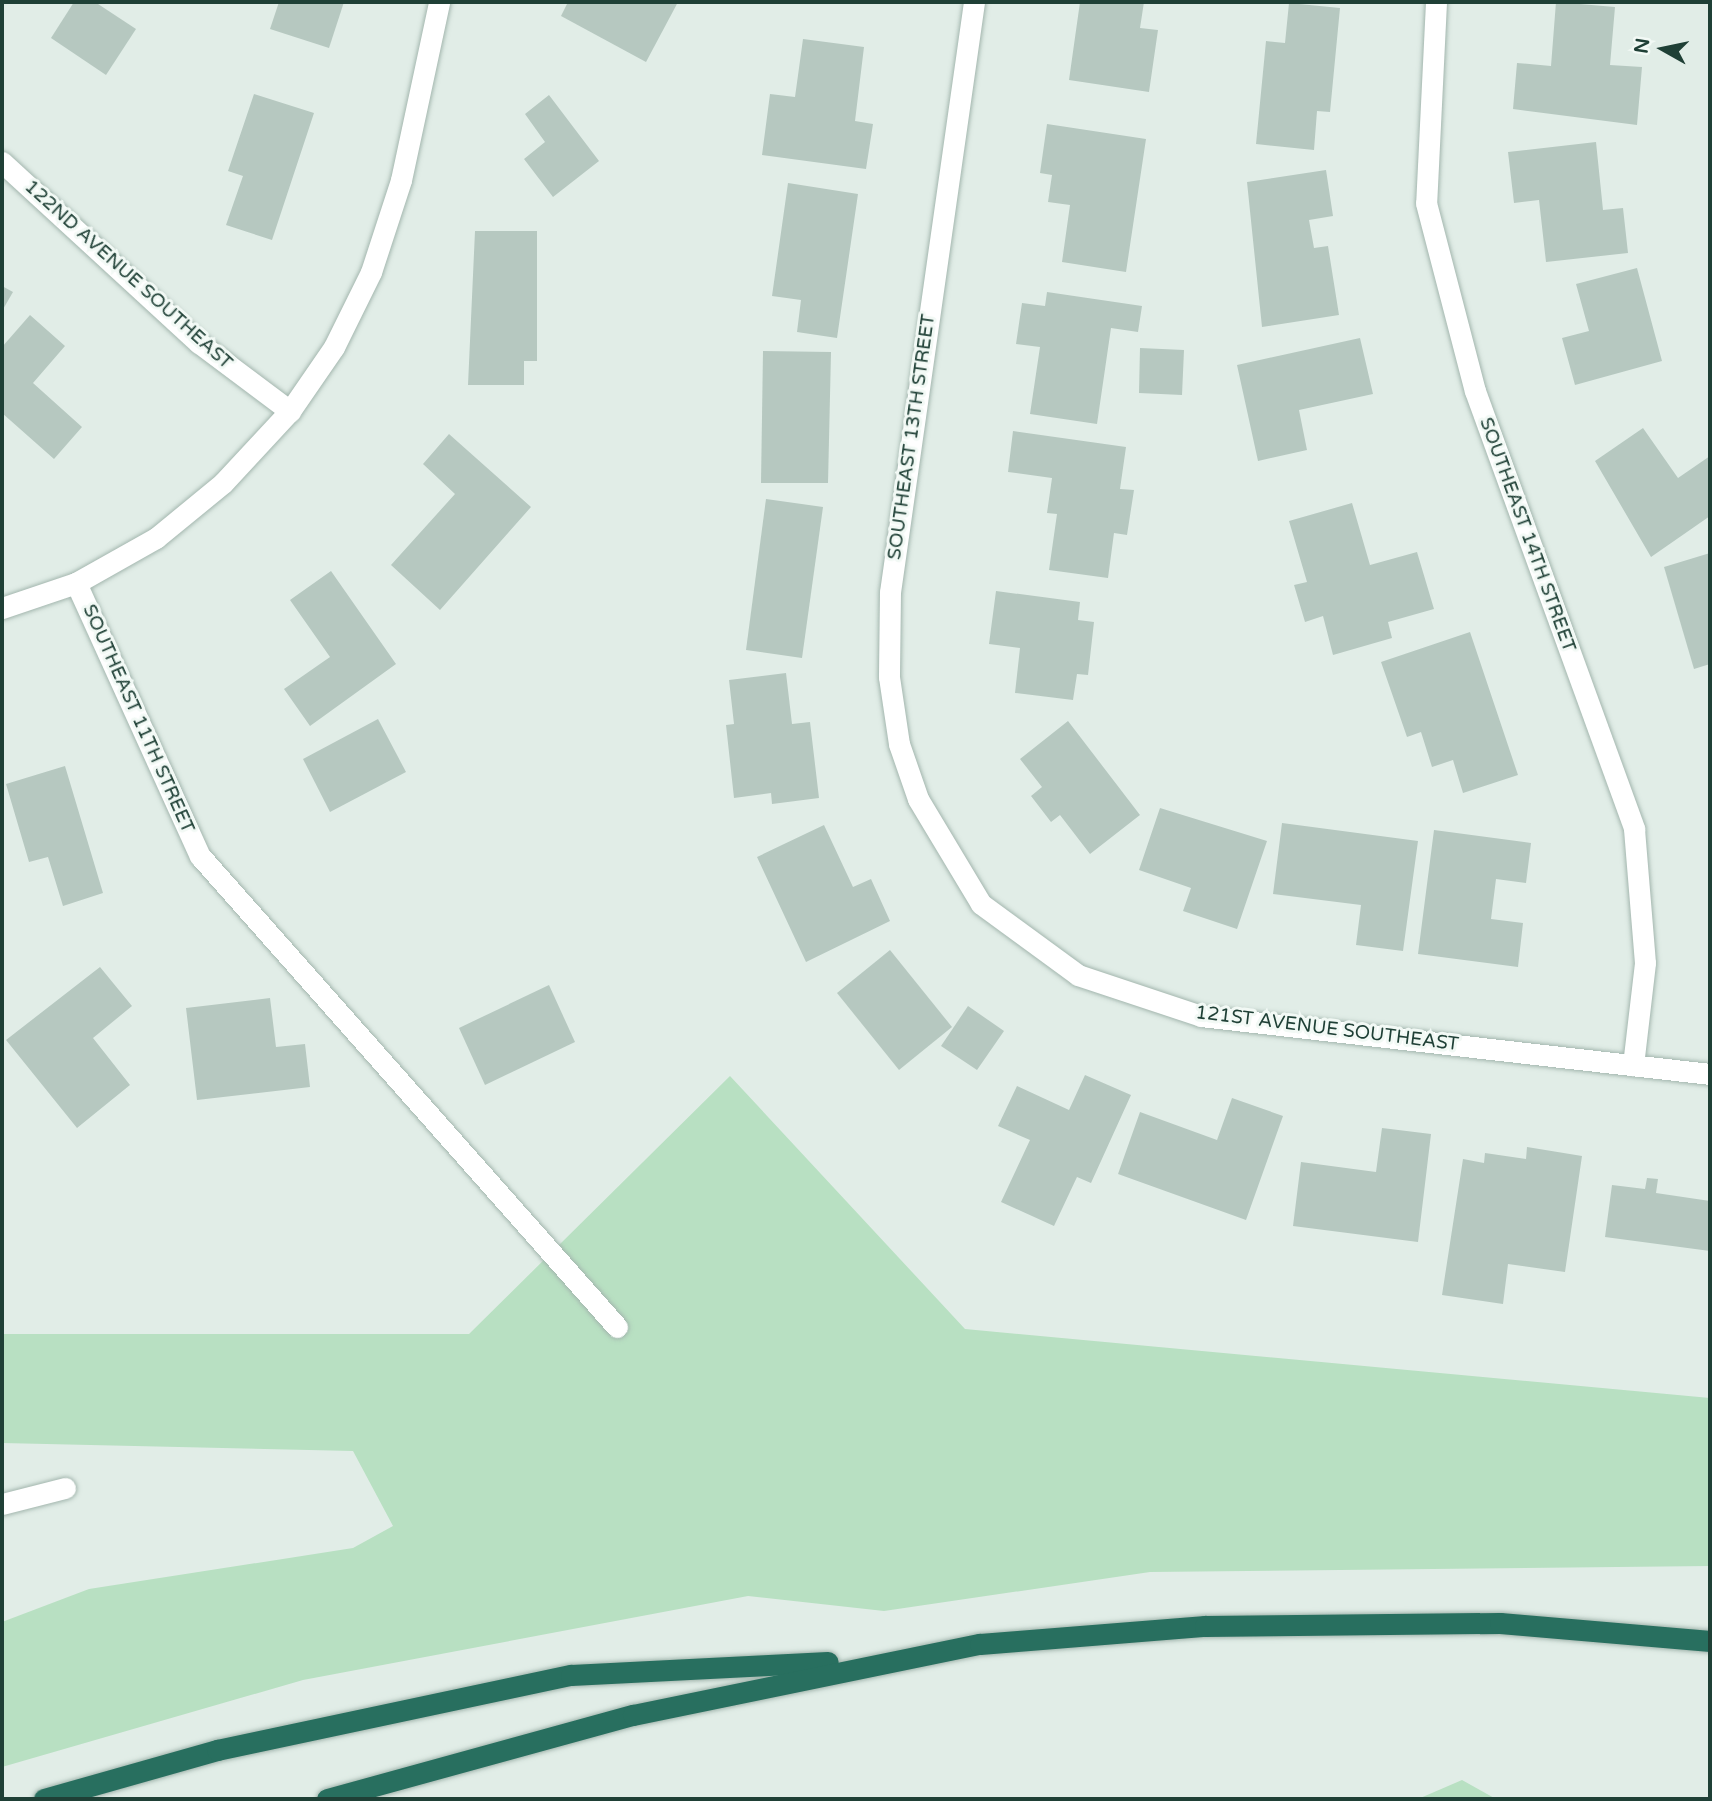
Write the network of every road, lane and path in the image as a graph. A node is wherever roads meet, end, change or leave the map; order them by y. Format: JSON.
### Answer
{"nodes":[{"id":1,"x":439,"y":2,"type":"edge"},
{"id":2,"x":974,"y":2,"type":"edge"},
{"id":3,"x":1436,"y":2,"type":"edge"},
{"id":4,"x":2,"y":162,"type":"edge"},
{"id":5,"x":290,"y":411,"type":"junction"},
{"id":6,"x":76,"y":583,"type":"junction"},
{"id":7,"x":2,"y":608,"type":"edge"},
{"id":8,"x":952,"y":862,"type":"joint"},
{"id":9,"x":1633,"y":1065,"type":"junction"},
{"id":10,"x":1710,"y":1074,"type":"edge"},
{"id":11,"x":617,"y":1327,"type":"dead end"},
{"id":12,"x":65,"y":1488,"type":"dead end"},
{"id":13,"x":2,"y":1504,"type":"edge"},
{"id":14,"x":1710,"y":1641,"type":"edge"},
{"id":15,"x":890,"y":1659,"type":"junction"},
{"id":16,"x":44,"y":1799,"type":"edge"},
{"id":17,"x":327,"y":1799,"type":"edge"}],
"edges":[{"from":1,"to":5,"type":"street"},
{"from":2,"to":8,"type":"street","name":"SOUTHEAST 13TH STREET"},
{"from":3,"to":9,"type":"street","name":"SOUTHEAST 14TH STREET"},
{"from":4,"to":5,"type":"street","name":"122ND AVENUE SOUTHEAST"},
{"from":5,"to":6,"type":"street"},
{"from":6,"to":7,"type":"street"},
{"from":6,"to":11,"type":"street","name":"SOUTHEAST 11TH STREET"},
{"from":8,"to":9,"type":"street","name":"121ST AVENUE SOUTHEAST"},
{"from":9,"to":10,"type":"street","name":"121ST AVENUE SOUTHEAST"},
{"from":12,"to":13,"type":"street"},
{"from":14,"to":15,"type":"highway"},
{"from":15,"to":16,"type":"highway"},
{"from":15,"to":17,"type":"highway"}]}
